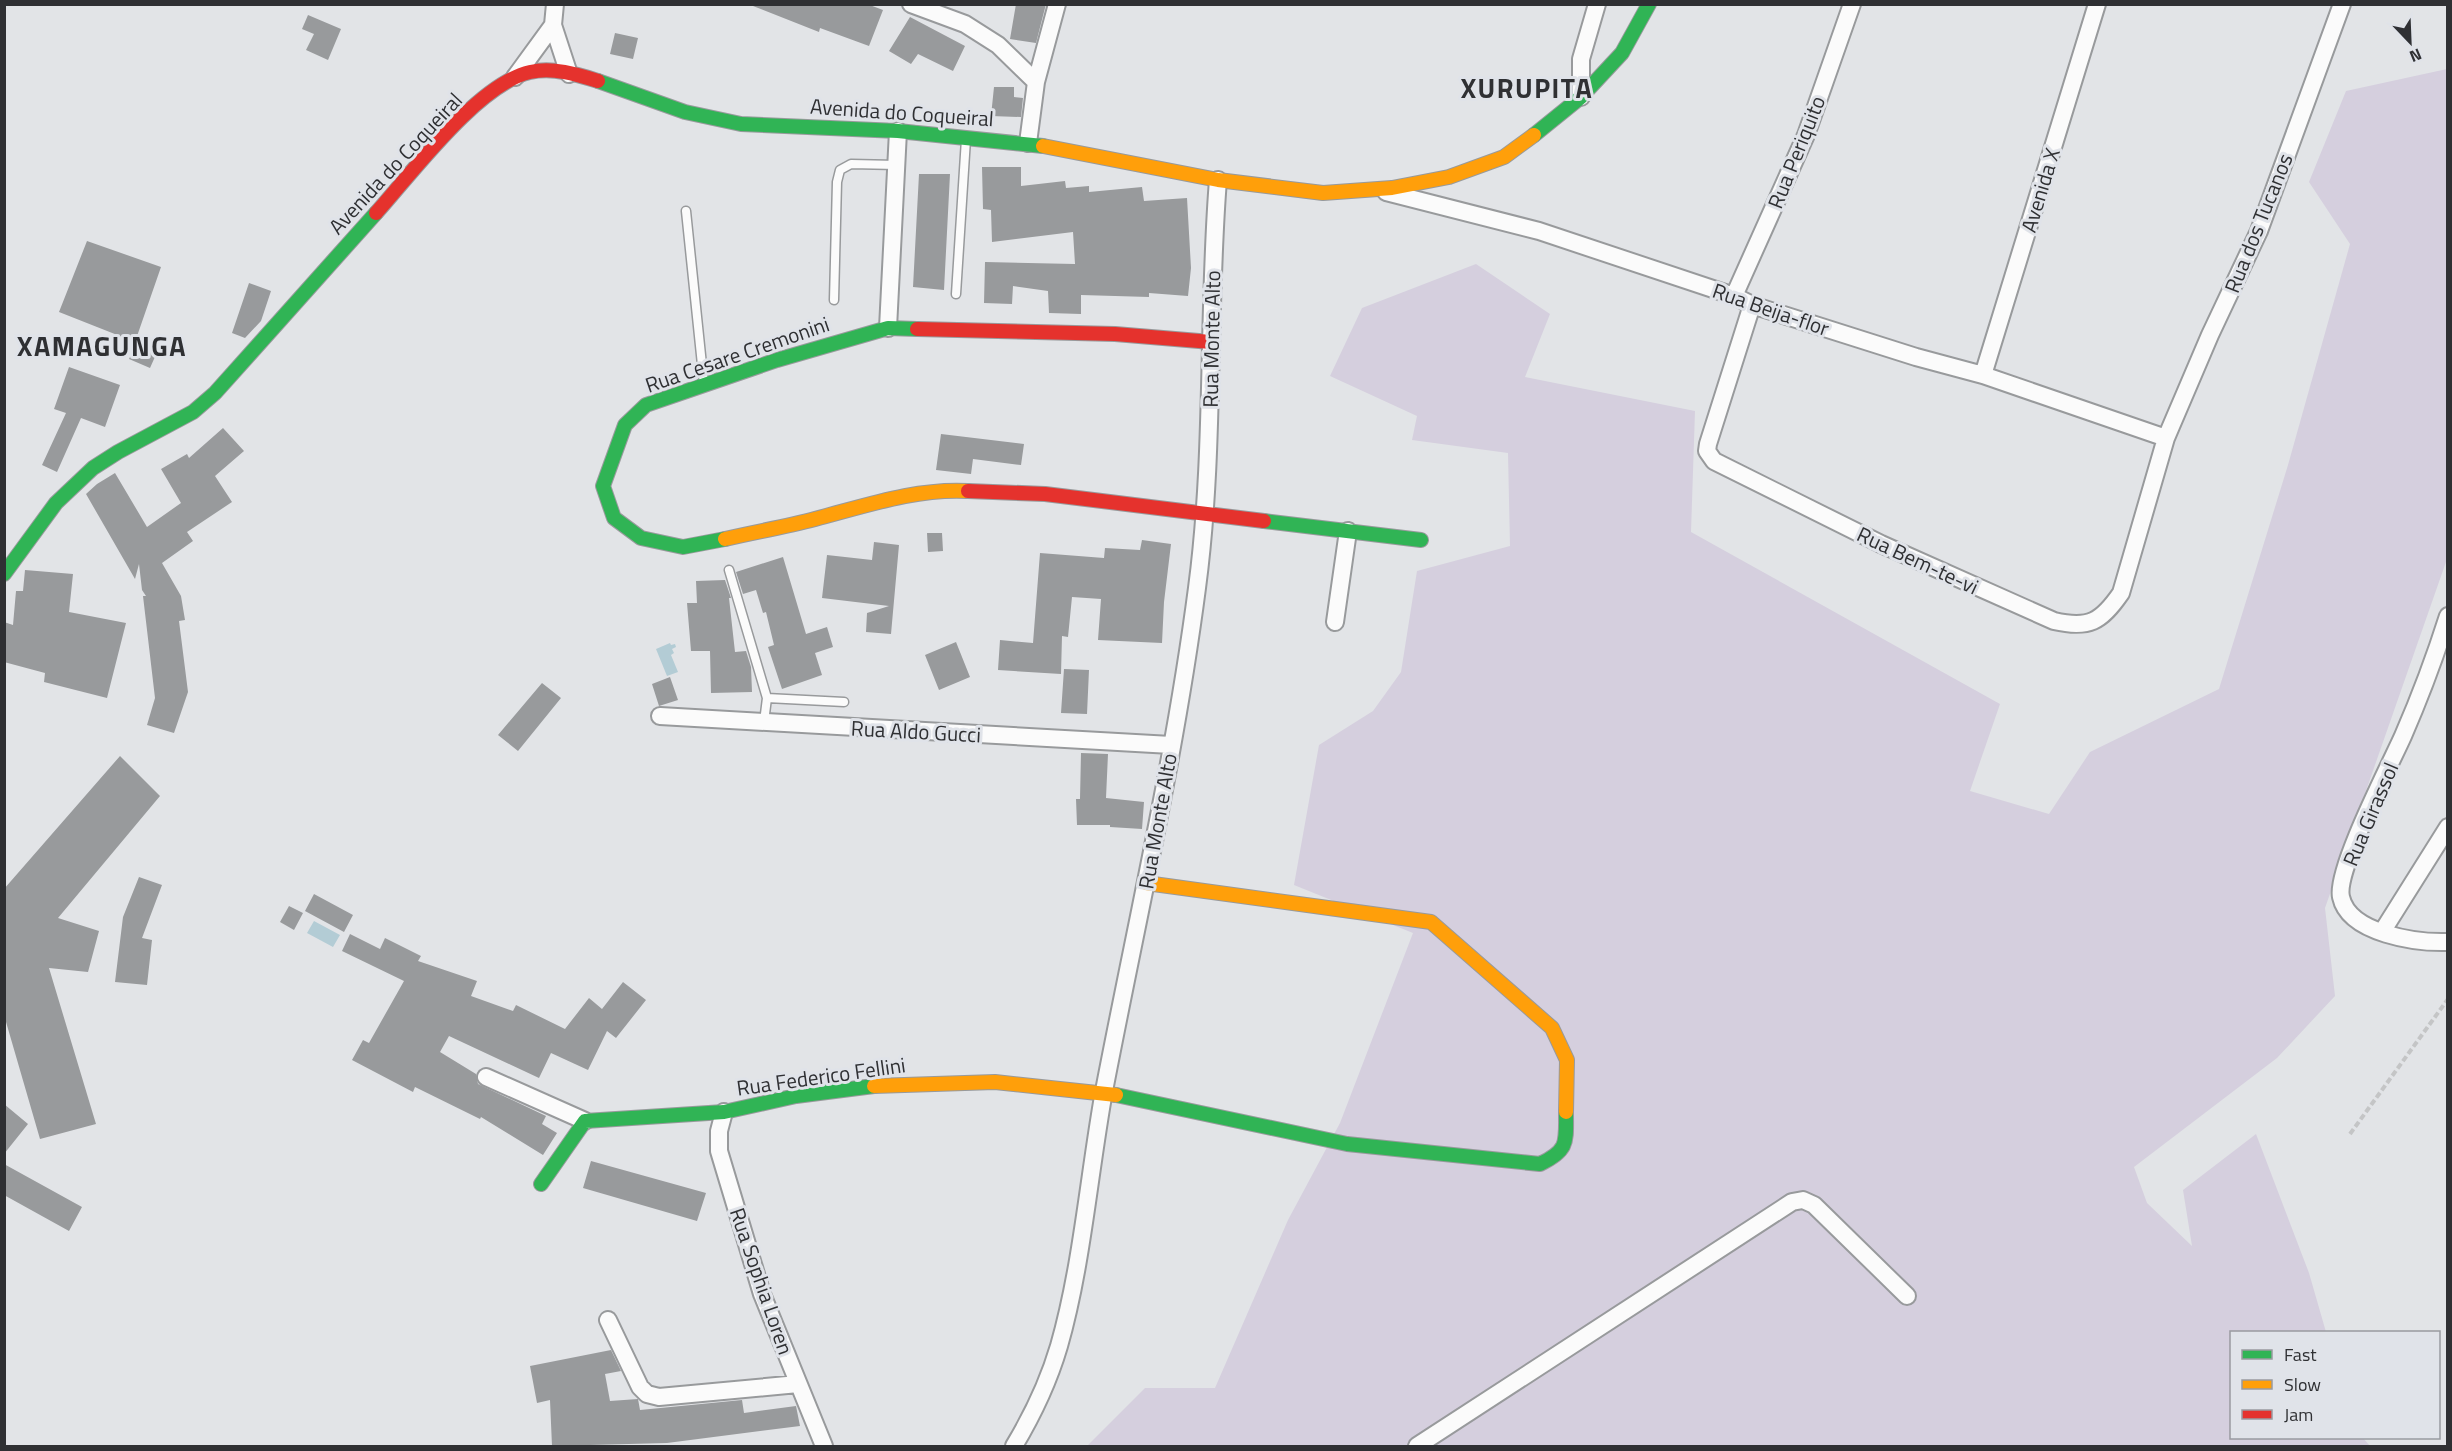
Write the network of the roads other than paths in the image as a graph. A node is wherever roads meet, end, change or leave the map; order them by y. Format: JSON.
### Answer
{"nodes":[{"id":1,"x":555,"y":4,"type":"edge"},
{"id":2,"x":911,"y":4,"type":"edge"},
{"id":3,"x":1057,"y":4,"type":"edge"},
{"id":4,"x":1597,"y":4,"type":"edge"},
{"id":5,"x":1649,"y":4,"type":"edge"},
{"id":6,"x":1852,"y":4,"type":"edge"},
{"id":7,"x":2097,"y":4,"type":"edge"},
{"id":8,"x":2342,"y":4,"type":"edge"},
{"id":9,"x":553,"y":25,"type":"junction"},
{"id":10,"x":568,"y":74,"type":"junction"},
{"id":11,"x":515,"y":77,"type":"junction"},
{"id":12,"x":1036,"y":82,"type":"junction"},
{"id":13,"x":1581,"y":98,"type":"junction"},
{"id":14,"x":898,"y":131,"type":"junction"},
{"id":15,"x":966,"y":137,"type":"junction"},
{"id":16,"x":1028,"y":143,"type":"junction"},
{"id":17,"x":897,"y":165,"type":"junction"},
{"id":18,"x":1218,"y":180,"type":"junction"},
{"id":19,"x":1374,"y":189,"type":"junction"},
{"id":20,"x":686,"y":211,"type":"dead end"},
{"id":21,"x":956,"y":294,"type":"dead end"},
{"id":22,"x":1734,"y":296,"type":"junction"},
{"id":23,"x":834,"y":300,"type":"dead end"},
{"id":24,"x":1752,"y":305,"type":"junction"},
{"id":25,"x":888,"y":328,"type":"junction"},
{"id":26,"x":1211,"y":342,"type":"junction"},
{"id":27,"x":1983,"y":375,"type":"junction"},
{"id":28,"x":705,"y":384,"type":"junction"},
{"id":29,"x":2166,"y":438,"type":"junction"},
{"id":30,"x":1204,"y":515,"type":"junction"},
{"id":31,"x":1348,"y":531,"type":"junction"},
{"id":32,"x":1421,"y":540,"type":"dead end"},
{"id":33,"x":729,"y":570,"type":"dead end"},
{"id":34,"x":4,"y":574,"type":"edge"},
{"id":35,"x":2448,"y":616,"type":"edge"},
{"id":36,"x":1335,"y":622,"type":"dead end"},
{"id":37,"x":767,"y":698,"type":"junction"},
{"id":38,"x":844,"y":702,"type":"dead end"},
{"id":39,"x":660,"y":716,"type":"dead end"},
{"id":40,"x":764,"y":722,"type":"junction"},
{"id":41,"x":1171,"y":745,"type":"junction"},
{"id":42,"x":2448,"y":827,"type":"edge"},
{"id":43,"x":1146,"y":883,"type":"junction"},
{"id":44,"x":2382,"y":932,"type":"junction"},
{"id":45,"x":2448,"y":942,"type":"edge"},
{"id":46,"x":486,"y":1077,"type":"dead end"},
{"id":47,"x":1104,"y":1093,"type":"junction"},
{"id":48,"x":724,"y":1112,"type":"junction"},
{"id":49,"x":585,"y":1121,"type":"junction"},
{"id":50,"x":541,"y":1184,"type":"dead end"},
{"id":51,"x":1907,"y":1296,"type":"dead end"},
{"id":52,"x":608,"y":1320,"type":"dead end"},
{"id":53,"x":798,"y":1384,"type":"junction"},
{"id":54,"x":824,"y":1446,"type":"edge"},
{"id":55,"x":1014,"y":1446,"type":"edge"},
{"id":56,"x":1417,"y":1446,"type":"edge"}],
"edges":[{"from":1,"to":9,"type":"street"},
{"from":2,"to":12,"type":"street"},
{"from":3,"to":12,"type":"street"},
{"from":4,"to":13,"type":"street"},
{"from":5,"to":13,"type":"street","name":"Avenida do Coqueiral"},
{"from":6,"to":22,"type":"street","name":"Rua Periquito"},
{"from":7,"to":27,"type":"street","name":"Avenida X"},
{"from":8,"to":29,"type":"street","name":"Rua dos Tucanos"},
{"from":9,"to":10,"type":"street"},
{"from":9,"to":11,"type":"street"},
{"from":10,"to":11,"type":"street","name":"Avenida do Coqueiral"},
{"from":10,"to":14,"type":"street","name":"Avenida do Coqueiral"},
{"from":11,"to":34,"type":"street","name":"Avenida do Coqueiral"},
{"from":12,"to":16,"type":"street"},
{"from":13,"to":19,"type":"street","name":"Avenida do Coqueiral"},
{"from":14,"to":15,"type":"street","name":"Avenida do Coqueiral"},
{"from":14,"to":17,"type":"street"},
{"from":15,"to":16,"type":"street","name":"Avenida do Coqueiral"},
{"from":15,"to":21,"type":"lane"},
{"from":16,"to":18,"type":"street","name":"Avenida do Coqueiral"},
{"from":17,"to":23,"type":"lane"},
{"from":17,"to":25,"type":"street"},
{"from":18,"to":19,"type":"street","name":"Avenida do Coqueiral"},
{"from":18,"to":26,"type":"street","name":"Rua Monte Alto"},
{"from":19,"to":22,"type":"street","name":"Rua Beija-flor"},
{"from":20,"to":28,"type":"lane"},
{"from":22,"to":24,"type":"street","name":"Rua Beija-flor"},
{"from":24,"to":27,"type":"street","name":"Rua Beija-flor"},
{"from":24,"to":29,"type":"street","name":"Rua Bem-te-vi"},
{"from":25,"to":26,"type":"street","name":"Rua Cesare Cremonini"},
{"from":25,"to":28,"type":"street","name":"Rua Cesare Cremonini"},
{"from":26,"to":30,"type":"street","name":"Rua Monte Alto"},
{"from":27,"to":29,"type":"street","name":"Rua Beija-flor"},
{"from":28,"to":30,"type":"street","name":"Rua Cesare Cremonini"},
{"from":30,"to":31,"type":"street","name":"Rua Cesare Cremonini"},
{"from":30,"to":41,"type":"street","name":"Rua Monte Alto"},
{"from":31,"to":32,"type":"street","name":"Rua Cesare Cremonini"},
{"from":31,"to":36,"type":"street"},
{"from":33,"to":37,"type":"lane"},
{"from":35,"to":44,"type":"street","name":"Rua Girassol"},
{"from":37,"to":38,"type":"lane"},
{"from":37,"to":40,"type":"lane"},
{"from":39,"to":40,"type":"street","name":"Rua Aldo Gucci"},
{"from":40,"to":41,"type":"street","name":"Rua Aldo Gucci"},
{"from":41,"to":43,"type":"street","name":"Rua Monte Alto"},
{"from":42,"to":44,"type":"street"},
{"from":43,"to":47,"type":"street","name":"Rua Monte Alto"},
{"from":43,"to":47,"type":"street","name":"Rua Federico Fellini"},
{"from":44,"to":45,"type":"street","name":"Rua Girassol"},
{"from":46,"to":49,"type":"street"},
{"from":47,"to":48,"type":"street","name":"Rua Federico Fellini"},
{"from":47,"to":55,"type":"street","name":"Rua Monte Alto"},
{"from":48,"to":49,"type":"street","name":"Rua Federico Fellini"},
{"from":48,"to":53,"type":"street","name":"Rua Sophia Loren"},
{"from":49,"to":50,"type":"street"},
{"from":51,"to":56,"type":"street"},
{"from":52,"to":53,"type":"street"},
{"from":53,"to":54,"type":"street","name":"Rua Sophia Loren"}]}
